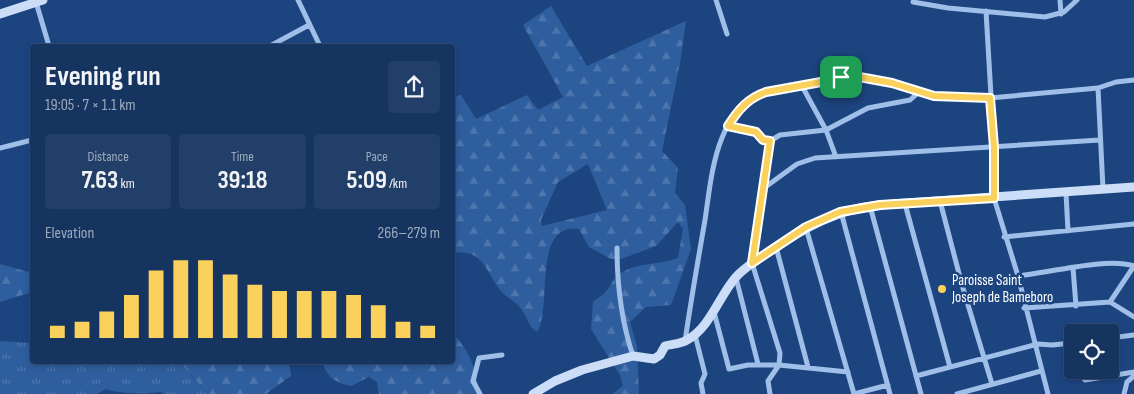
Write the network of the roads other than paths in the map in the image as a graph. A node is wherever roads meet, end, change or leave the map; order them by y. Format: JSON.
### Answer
{"nodes":[{"id":1,"x":298,"y":0,"type":"edge"},
{"id":2,"x":716,"y":0,"type":"edge"},
{"id":3,"x":1060,"y":0,"type":"edge"},
{"id":4,"x":1077,"y":0,"type":"edge"},
{"id":5,"x":39,"y":1,"type":"edge"},
{"id":6,"x":913,"y":2,"type":"dead end"},
{"id":7,"x":986,"y":11,"type":"junction"},
{"id":8,"x":0,"y":14,"type":"edge"},
{"id":9,"x":1061,"y":14,"type":"junction"},
{"id":10,"x":309,"y":26,"type":"junction"},
{"id":11,"x":727,"y":34,"type":"dead end"},
{"id":12,"x":49,"y":44,"type":"edge"},
{"id":13,"x":274,"y":44,"type":"edge"},
{"id":14,"x":319,"y":44,"type":"edge"},
{"id":15,"x":1134,"y":80,"type":"edge"},
{"id":16,"x":802,"y":86,"type":"junction"},
{"id":17,"x":1098,"y":88,"type":"junction"},
{"id":18,"x":919,"y":92,"type":"junction"},
{"id":19,"x":990,"y":98,"type":"junction"},
{"id":20,"x":728,"y":126,"type":"junction"},
{"id":21,"x":826,"y":130,"type":"junction"},
{"id":22,"x":30,"y":140,"type":"edge"},
{"id":23,"x":1100,"y":140,"type":"junction"},
{"id":24,"x":770,"y":141,"type":"junction"},
{"id":25,"x":994,"y":147,"type":"junction"},
{"id":26,"x":0,"y":148,"type":"edge"},
{"id":27,"x":836,"y":157,"type":"junction"},
{"id":28,"x":1134,"y":187,"type":"edge"},
{"id":29,"x":764,"y":188,"type":"junction"},
{"id":30,"x":1103,"y":189,"type":"junction"},
{"id":31,"x":1066,"y":193,"type":"junction"},
{"id":32,"x":994,"y":198,"type":"junction"},
{"id":33,"x":940,"y":202,"type":"junction"},
{"id":34,"x":905,"y":204,"type":"junction"},
{"id":35,"x":870,"y":206,"type":"junction"},
{"id":36,"x":840,"y":212,"type":"junction"},
{"id":37,"x":1134,"y":224,"type":"edge"},
{"id":38,"x":806,"y":227,"type":"junction"},
{"id":39,"x":1068,"y":231,"type":"junction"},
{"id":40,"x":1004,"y":237,"type":"junction"},
{"id":41,"x":776,"y":247,"type":"junction"},
{"id":42,"x":618,"y":248,"type":"dead end"},
{"id":43,"x":752,"y":263,"type":"junction"},
{"id":44,"x":1134,"y":266,"type":"edge"},
{"id":45,"x":1073,"y":268,"type":"junction"},
{"id":46,"x":1018,"y":276,"type":"junction"},
{"id":47,"x":736,"y":277,"type":"junction"},
{"id":48,"x":1110,"y":302,"type":"junction"},
{"id":49,"x":1076,"y":306,"type":"junction"},
{"id":50,"x":1024,"y":308,"type":"junction"},
{"id":51,"x":714,"y":311,"type":"junction"},
{"id":52,"x":1134,"y":317,"type":"edge"},
{"id":53,"x":695,"y":335,"type":"junction"},
{"id":54,"x":1134,"y":335,"type":"edge"},
{"id":55,"x":1119,"y":337,"type":"edge"},
{"id":56,"x":685,"y":342,"type":"junction"},
{"id":57,"x":1064,"y":343,"type":"edge"},
{"id":58,"x":1034,"y":345,"type":"junction"},
{"id":59,"x":502,"y":355,"type":"dead end"},
{"id":60,"x":633,"y":356,"type":"junction"},
{"id":61,"x":984,"y":359,"type":"junction"},
{"id":62,"x":758,"y":364,"type":"junction"},
{"id":63,"x":779,"y":364,"type":"junction"},
{"id":64,"x":808,"y":367,"type":"junction"},
{"id":65,"x":950,"y":367,"type":"junction"},
{"id":66,"x":1041,"y":371,"type":"junction"},
{"id":67,"x":848,"y":372,"type":"junction"},
{"id":68,"x":1134,"y":372,"type":"edge"},
{"id":69,"x":1119,"y":374,"type":"edge"},
{"id":70,"x":916,"y":376,"type":"junction"},
{"id":71,"x":1134,"y":376,"type":"edge"},
{"id":72,"x":992,"y":384,"type":"junction"},
{"id":73,"x":888,"y":385,"type":"junction"},
{"id":74,"x":480,"y":394,"type":"edge"},
{"id":75,"x":534,"y":394,"type":"edge"},
{"id":76,"x":703,"y":394,"type":"edge"},
{"id":77,"x":770,"y":394,"type":"edge"},
{"id":78,"x":854,"y":394,"type":"edge"},
{"id":79,"x":890,"y":394,"type":"edge"},
{"id":80,"x":921,"y":394,"type":"edge"},
{"id":81,"x":957,"y":394,"type":"edge"},
{"id":82,"x":1048,"y":394,"type":"edge"},
{"id":83,"x":1124,"y":394,"type":"edge"}],
"edges":[{"from":1,"to":10,"type":"street"},
{"from":2,"to":11,"type":"street"},
{"from":3,"to":9,"type":"street"},
{"from":4,"to":9,"type":"street"},
{"from":5,"to":8,"type":"street"},
{"from":5,"to":12,"type":"street"},
{"from":6,"to":7,"type":"street"},
{"from":7,"to":9,"type":"street"},
{"from":7,"to":19,"type":"street"},
{"from":10,"to":13,"type":"street"},
{"from":10,"to":14,"type":"street"},
{"from":15,"to":17,"type":"street"},
{"from":16,"to":18,"type":"street"},
{"from":16,"to":20,"type":"street"},
{"from":16,"to":21,"type":"street"},
{"from":17,"to":19,"type":"street"},
{"from":17,"to":23,"type":"street"},
{"from":18,"to":19,"type":"street"},
{"from":18,"to":21,"type":"street"},
{"from":19,"to":25,"type":"street"},
{"from":20,"to":24,"type":"street"},
{"from":20,"to":56,"type":"street"},
{"from":21,"to":24,"type":"street"},
{"from":21,"to":27,"type":"street"},
{"from":22,"to":26,"type":"street"},
{"from":23,"to":25,"type":"street"},
{"from":23,"to":30,"type":"street"},
{"from":24,"to":29,"type":"street"},
{"from":25,"to":27,"type":"street"},
{"from":25,"to":32,"type":"street"},
{"from":27,"to":29,"type":"street"},
{"from":28,"to":30,"type":"street"},
{"from":29,"to":43,"type":"street"},
{"from":30,"to":31,"type":"street"},
{"from":31,"to":32,"type":"street"},
{"from":31,"to":39,"type":"street"},
{"from":32,"to":33,"type":"street"},
{"from":32,"to":40,"type":"street"},
{"from":33,"to":34,"type":"street"},
{"from":33,"to":61,"type":"street"},
{"from":34,"to":35,"type":"street"},
{"from":34,"to":65,"type":"street"},
{"from":35,"to":36,"type":"street"},
{"from":35,"to":70,"type":"street"},
{"from":36,"to":38,"type":"street"},
{"from":36,"to":73,"type":"street"},
{"from":37,"to":39,"type":"street"},
{"from":38,"to":41,"type":"street"},
{"from":38,"to":67,"type":"street"},
{"from":39,"to":40,"type":"street"},
{"from":40,"to":46,"type":"street"},
{"from":41,"to":43,"type":"street"},
{"from":41,"to":64,"type":"street"},
{"from":42,"to":60,"type":"street"},
{"from":43,"to":47,"type":"street"},
{"from":43,"to":63,"type":"street"},
{"from":44,"to":45,"type":"street"},
{"from":44,"to":48,"type":"street"},
{"from":45,"to":46,"type":"street"},
{"from":45,"to":49,"type":"street"},
{"from":46,"to":50,"type":"street"},
{"from":47,"to":51,"type":"street"},
{"from":47,"to":62,"type":"street"},
{"from":48,"to":49,"type":"street"},
{"from":48,"to":52,"type":"street"},
{"from":49,"to":50,"type":"street"},
{"from":50,"to":58,"type":"street"},
{"from":51,"to":53,"type":"street"},
{"from":51,"to":62,"type":"street"},
{"from":53,"to":56,"type":"street"},
{"from":53,"to":76,"type":"street"},
{"from":54,"to":55,"type":"street"},
{"from":56,"to":60,"type":"street"},
{"from":57,"to":58,"type":"street"},
{"from":58,"to":61,"type":"street"},
{"from":58,"to":66,"type":"street"},
{"from":59,"to":74,"type":"street"},
{"from":60,"to":75,"type":"street"},
{"from":61,"to":65,"type":"street"},
{"from":61,"to":72,"type":"street"},
{"from":62,"to":63,"type":"street"},
{"from":63,"to":64,"type":"street"},
{"from":63,"to":77,"type":"street"},
{"from":64,"to":67,"type":"street"},
{"from":65,"to":70,"type":"street"},
{"from":66,"to":72,"type":"street"},
{"from":66,"to":82,"type":"street"},
{"from":67,"to":78,"type":"street"},
{"from":68,"to":69,"type":"street"},
{"from":70,"to":80,"type":"street"},
{"from":71,"to":83,"type":"street"},
{"from":72,"to":81,"type":"street"},
{"from":73,"to":78,"type":"street"},
{"from":73,"to":79,"type":"street"}]}
